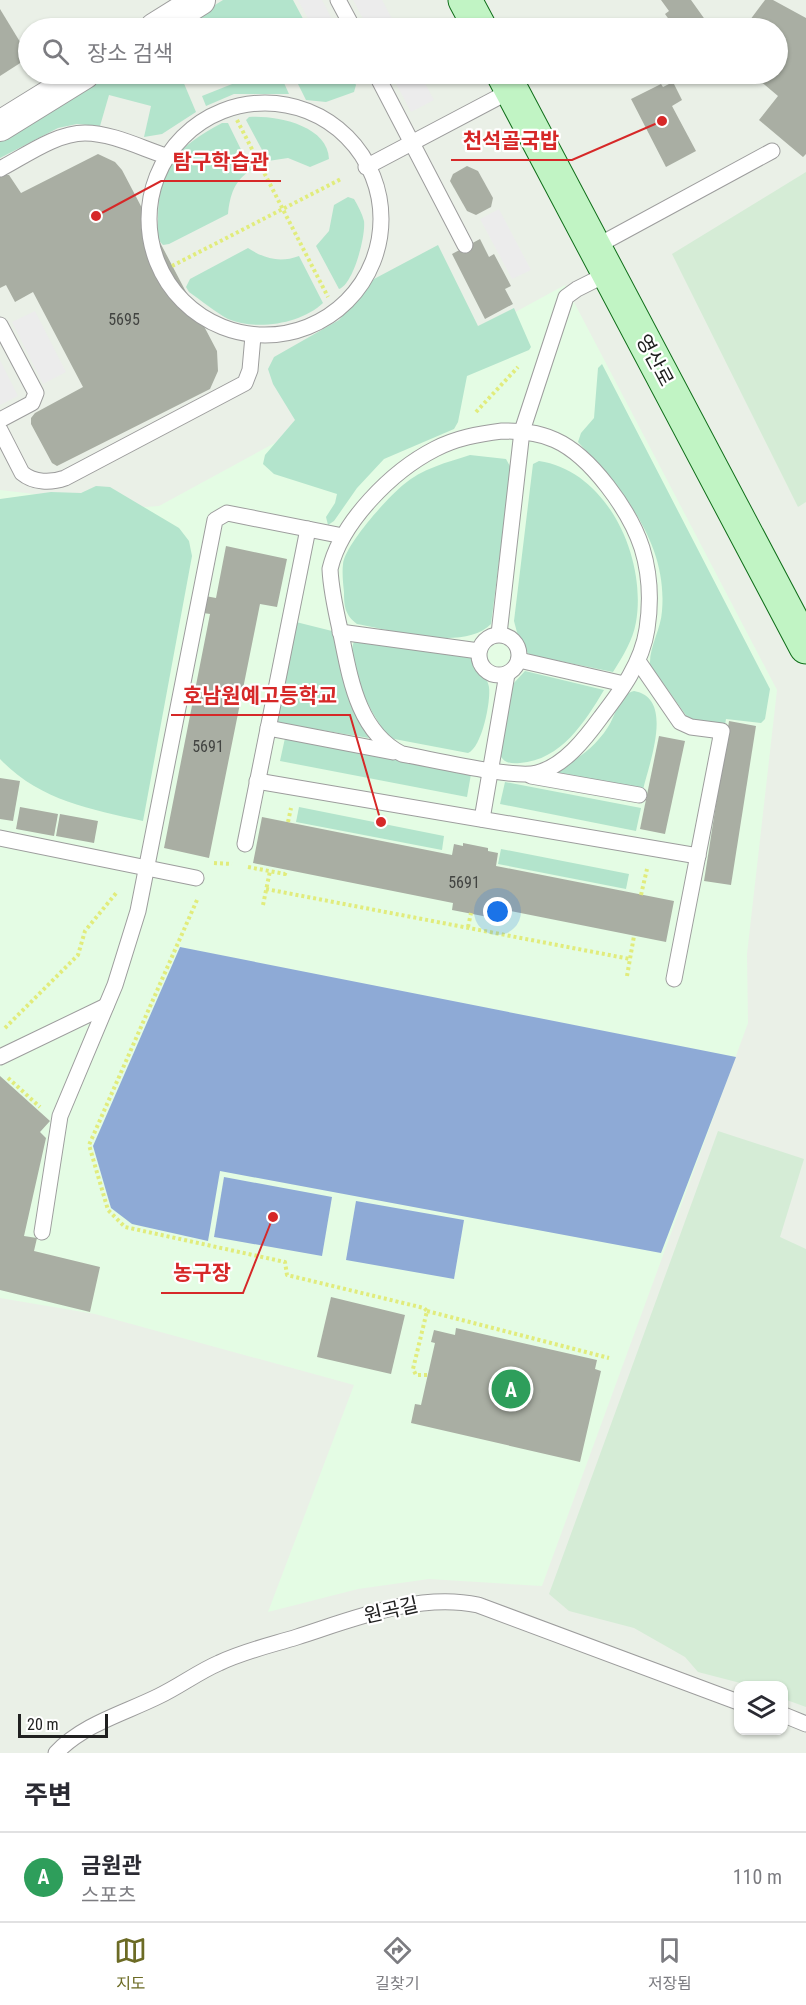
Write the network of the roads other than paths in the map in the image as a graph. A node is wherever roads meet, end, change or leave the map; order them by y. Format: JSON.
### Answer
{"nodes":[{"id":1,"x":200,"y":0,"type":"edge"},
{"id":2,"x":338,"y":0,"type":"edge"},
{"id":3,"x":465,"y":0,"type":"edge"},
{"id":4,"x":171,"y":18,"type":"edge"},
{"id":5,"x":347,"y":18,"type":"edge"},
{"id":6,"x":475,"y":18,"type":"edge"},
{"id":7,"x":68,"y":84,"type":"edge"},
{"id":8,"x":381,"y":84,"type":"edge"},
{"id":9,"x":505,"y":84,"type":"edge"},
{"id":10,"x":509,"y":84,"type":"edge"},
{"id":11,"x":0,"y":126,"type":"edge"},
{"id":12,"x":412,"y":142,"type":"junction"},
{"id":13,"x":772,"y":151,"type":"dead end"},
{"id":14,"x":166,"y":156,"type":"junction"},
{"id":15,"x":366,"y":166,"type":"junction"},
{"id":16,"x":0,"y":169,"type":"edge"},
{"id":17,"x":465,"y":245,"type":"dead end"},
{"id":18,"x":602,"y":260,"type":"junction"},
{"id":19,"x":0,"y":325,"type":"edge"},
{"id":20,"x":253,"y":336,"type":"junction"},
{"id":21,"x":0,"y":420,"type":"edge"},
{"id":22,"x":0,"y":430,"type":"edge"},
{"id":23,"x":522,"y":431,"type":"junction"},
{"id":24,"x":308,"y":529,"type":"junction"},
{"id":25,"x":343,"y":536,"type":"junction"},
{"id":26,"x":340,"y":632,"type":"junction"},
{"id":27,"x":499,"y":634,"type":"junction"},
{"id":28,"x":806,"y":647,"type":"edge"},
{"id":29,"x":479,"y":651,"type":"junction"},
{"id":30,"x":519,"y":660,"type":"junction"},
{"id":31,"x":638,"y":661,"type":"junction"},
{"id":32,"x":507,"y":674,"type":"junction"},
{"id":33,"x":624,"y":684,"type":"junction"},
{"id":34,"x":268,"y":728,"type":"junction"},
{"id":35,"x":402,"y":754,"type":"junction"},
{"id":36,"x":491,"y":770,"type":"junction"},
{"id":37,"x":528,"y":775,"type":"junction"},
{"id":38,"x":257,"y":781,"type":"junction"},
{"id":39,"x":639,"y":795,"type":"dead end"},
{"id":40,"x":482,"y":819,"type":"junction"},
{"id":41,"x":0,"y":838,"type":"edge"},
{"id":42,"x":245,"y":844,"type":"dead end"},
{"id":43,"x":698,"y":856,"type":"junction"},
{"id":44,"x":143,"y":867,"type":"junction"},
{"id":45,"x":196,"y":878,"type":"dead end"},
{"id":46,"x":674,"y":979,"type":"dead end"},
{"id":47,"x":106,"y":1006,"type":"junction"},
{"id":48,"x":0,"y":1057,"type":"edge"},
{"id":49,"x":42,"y":1232,"type":"dead end"},
{"id":50,"x":734,"y":1701,"type":"edge"},
{"id":51,"x":788,"y":1717,"type":"edge"},
{"id":52,"x":806,"y":1724,"type":"edge"},
{"id":53,"x":56,"y":1753,"type":"edge"}],
"edges":[{"from":1,"to":4,"type":"street"},
{"from":2,"to":5,"type":"lane"},
{"from":3,"to":6,"type":"main road"},
{"from":7,"to":11,"type":"street"},
{"from":8,"to":12,"type":"lane"},
{"from":9,"to":12,"type":"lane"},
{"from":10,"to":18,"type":"main road","name":"영산로"},
{"from":12,"to":15,"type":"lane"},
{"from":12,"to":17,"type":"lane"},
{"from":13,"to":18,"type":"lane"},
{"from":14,"to":15,"type":"lane"},
{"from":14,"to":16,"type":"lane"},
{"from":14,"to":20,"type":"lane"},
{"from":15,"to":20,"type":"lane"},
{"from":18,"to":23,"type":"lane"},
{"from":18,"to":28,"type":"main road","name":"영산로"},
{"from":19,"to":21,"type":"lane"},
{"from":20,"to":22,"type":"lane"},
{"from":23,"to":25,"type":"lane"},
{"from":23,"to":27,"type":"lane"},
{"from":23,"to":31,"type":"lane"},
{"from":24,"to":25,"type":"lane"},
{"from":24,"to":34,"type":"lane"},
{"from":24,"to":44,"type":"lane"},
{"from":25,"to":26,"type":"lane"},
{"from":26,"to":29,"type":"lane"},
{"from":26,"to":35,"type":"lane"},
{"from":27,"to":29,"type":"lane"},
{"from":27,"to":30,"type":"lane"},
{"from":29,"to":32,"type":"lane"},
{"from":30,"to":32,"type":"lane"},
{"from":30,"to":33,"type":"lane"},
{"from":31,"to":33,"type":"lane"},
{"from":31,"to":43,"type":"lane"},
{"from":32,"to":36,"type":"lane"},
{"from":33,"to":37,"type":"lane"},
{"from":34,"to":35,"type":"lane"},
{"from":34,"to":38,"type":"lane"},
{"from":35,"to":36,"type":"lane"},
{"from":36,"to":37,"type":"lane"},
{"from":36,"to":40,"type":"lane"},
{"from":37,"to":39,"type":"lane"},
{"from":38,"to":40,"type":"lane"},
{"from":38,"to":42,"type":"lane"},
{"from":40,"to":43,"type":"lane"},
{"from":41,"to":44,"type":"lane"},
{"from":43,"to":46,"type":"lane"},
{"from":44,"to":45,"type":"lane"},
{"from":44,"to":47,"type":"lane"},
{"from":47,"to":48,"type":"lane"},
{"from":47,"to":49,"type":"lane"},
{"from":50,"to":53,"type":"lane","name":"원곡길"},
{"from":51,"to":52,"type":"lane"}]}
